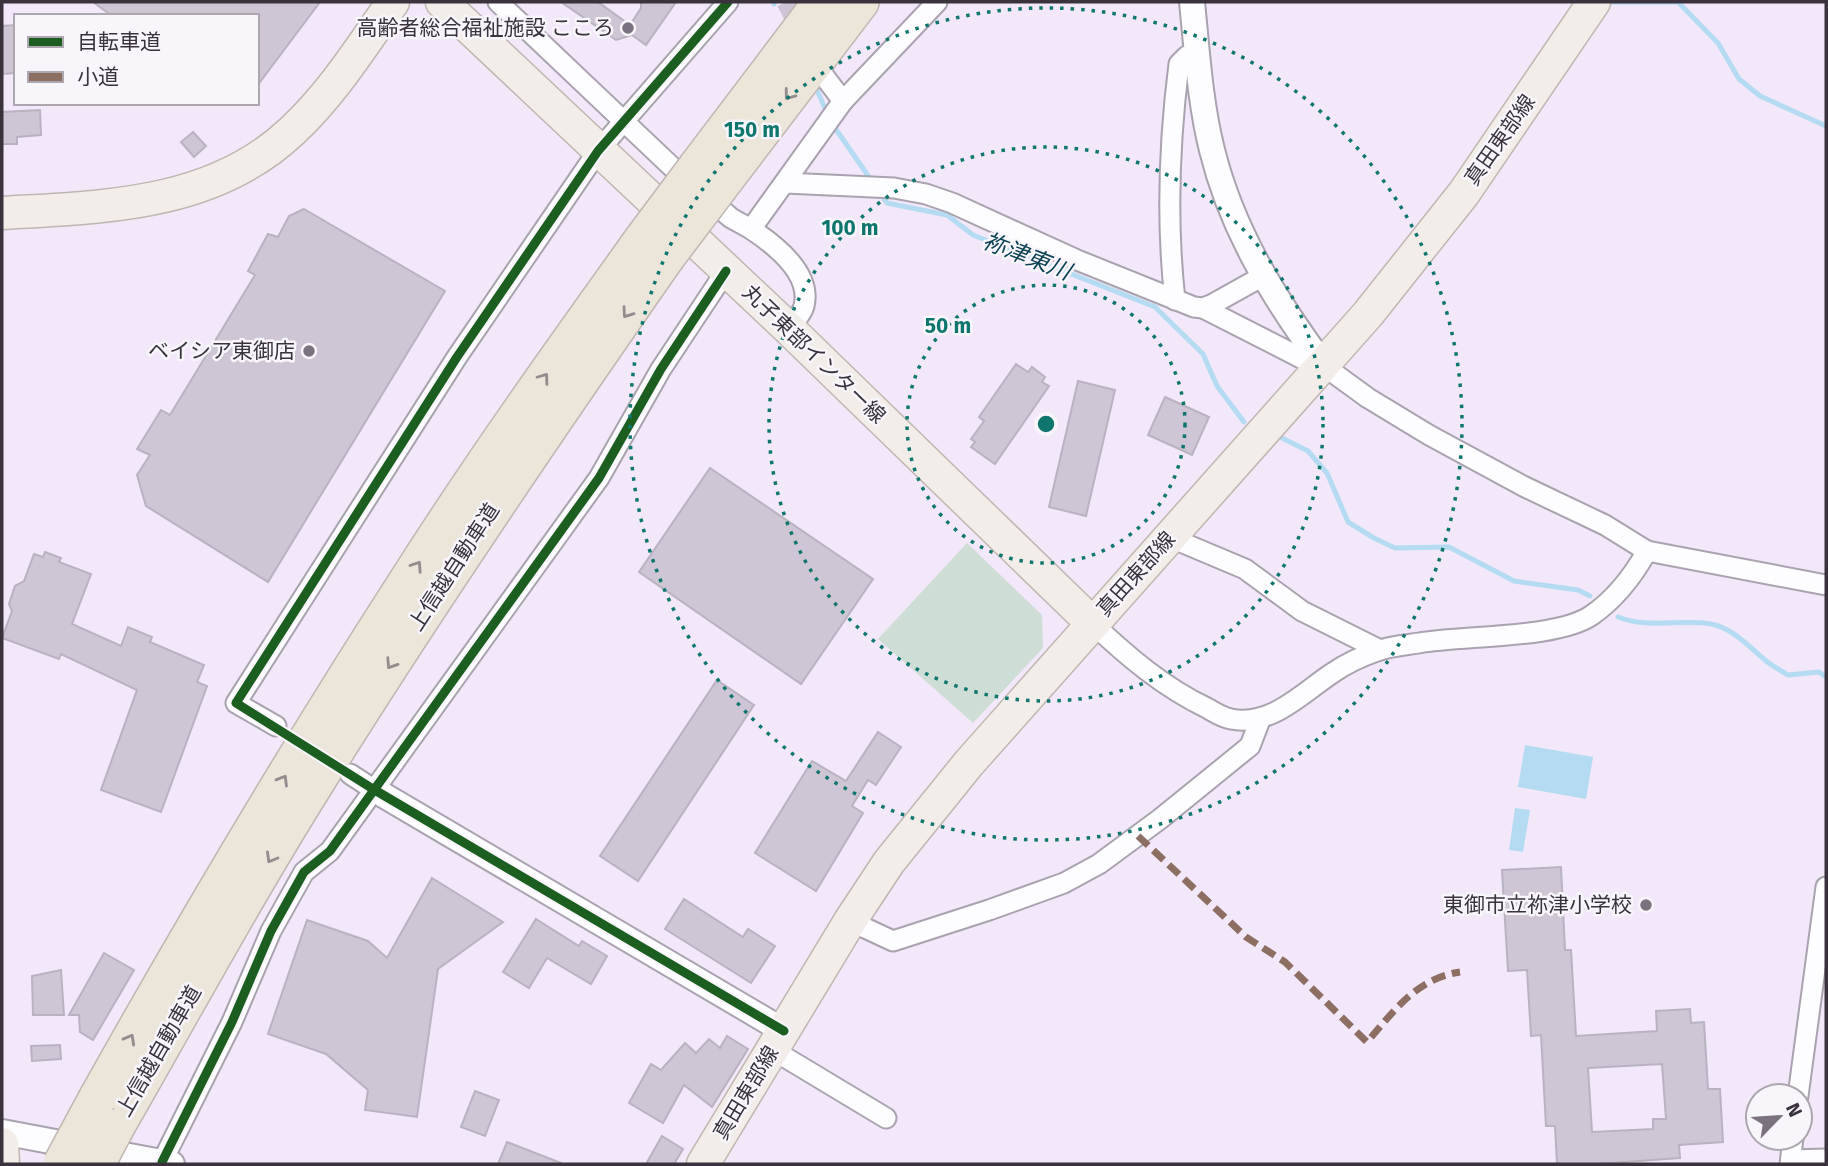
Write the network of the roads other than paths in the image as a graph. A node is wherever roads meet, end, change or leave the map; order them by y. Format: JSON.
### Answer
{"nodes":[{"id":1,"x":393,"y":2,"type":"edge"},
{"id":2,"x":442,"y":2,"type":"edge"},
{"id":3,"x":498,"y":2,"type":"edge"},
{"id":4,"x":728,"y":2,"type":"edge"},
{"id":5,"x":814,"y":2,"type":"edge"},
{"id":6,"x":822,"y":2,"type":"edge"},
{"id":7,"x":860,"y":2,"type":"edge"},
{"id":8,"x":937,"y":2,"type":"edge"},
{"id":9,"x":1192,"y":2,"type":"edge"},
{"id":10,"x":1594,"y":2,"type":"edge"},
{"id":11,"x":781,"y":54,"type":"junction"},
{"id":12,"x":1198,"y":55,"type":"junction"},
{"id":13,"x":824,"y":76,"type":"dead end"},
{"id":14,"x":839,"y":106,"type":"junction"},
{"id":15,"x":624,"y":121,"type":"junction"},
{"id":16,"x":598,"y":151,"type":"junction"},
{"id":17,"x":708,"y":177,"type":"junction"},
{"id":18,"x":785,"y":183,"type":"junction"},
{"id":19,"x":2,"y":213,"type":"edge"},
{"id":20,"x":751,"y":229,"type":"junction"},
{"id":21,"x":726,"y":271,"type":"junction"},
{"id":22,"x":1263,"y":276,"type":"junction"},
{"id":23,"x":1175,"y":300,"type":"junction"},
{"id":24,"x":1203,"y":308,"type":"junction"},
{"id":25,"x":789,"y":329,"type":"junction"},
{"id":26,"x":1314,"y":363,"type":"junction"},
{"id":27,"x":1169,"y":537,"type":"junction"},
{"id":28,"x":1647,"y":551,"type":"junction"},
{"id":29,"x":1826,"y":585,"type":"edge"},
{"id":30,"x":1092,"y":623,"type":"junction"},
{"id":31,"x":1380,"y":650,"type":"junction"},
{"id":32,"x":1260,"y":720,"type":"junction"},
{"id":33,"x":275,"y":726,"type":"dead end"},
{"id":34,"x":350,"y":774,"type":"dead end"},
{"id":35,"x":373,"y":789,"type":"junction"},
{"id":36,"x":1826,"y":887,"type":"edge"},
{"id":37,"x":850,"y":921,"type":"junction"},
{"id":38,"x":778,"y":1040,"type":"junction"},
{"id":39,"x":1800,"y":1082,"type":"edge"},
{"id":40,"x":106,"y":1113,"type":"junction"},
{"id":41,"x":886,"y":1118,"type":"dead end"},
{"id":42,"x":2,"y":1132,"type":"edge"},
{"id":43,"x":2,"y":1144,"type":"edge"},
{"id":44,"x":1826,"y":1159,"type":"edge"},
{"id":45,"x":1791,"y":1162,"type":"edge"},
{"id":46,"x":167,"y":1163,"type":"edge"},
{"id":47,"x":3,"y":1164,"type":"edge"},
{"id":48,"x":62,"y":1164,"type":"edge"},
{"id":49,"x":96,"y":1164,"type":"edge"},
{"id":50,"x":703,"y":1164,"type":"edge"}],
"edges":[{"from":1,"to":19,"type":"main road"},
{"from":2,"to":16,"type":"main road","name":"丸子東部インター線"},
{"from":3,"to":15,"type":"street"},
{"from":4,"to":15,"type":"street"},
{"from":5,"to":11,"type":"highway"},
{"from":6,"to":11,"type":"highway","name":"上信越自動車道"},
{"from":7,"to":17,"type":"highway","name":"上信越自動車道","one_way":true},
{"from":8,"to":14,"type":"street"},
{"from":9,"to":12,"type":"street"},
{"from":10,"to":26,"type":"main road","name":"真田東部線"},
{"from":11,"to":17,"type":"highway","name":"上信越自動車道"},
{"from":12,"to":22,"type":"street"},
{"from":12,"to":23,"type":"street"},
{"from":13,"to":14,"type":"street"},
{"from":14,"to":18,"type":"street"},
{"from":15,"to":16,"type":"street"},
{"from":15,"to":20,"type":"street"},
{"from":16,"to":21,"type":"main road","name":"丸子東部インター線"},
{"from":16,"to":33,"type":"street"},
{"from":17,"to":40,"type":"highway","name":"上信越自動車道","bridge":true},
{"from":18,"to":20,"type":"street"},
{"from":18,"to":23,"type":"street"},
{"from":20,"to":25,"type":"street"},
{"from":21,"to":25,"type":"main road","name":"丸子東部インター線"},
{"from":21,"to":35,"type":"street"},
{"from":22,"to":24,"type":"street"},
{"from":22,"to":26,"type":"street"},
{"from":23,"to":24,"type":"street"},
{"from":24,"to":26,"type":"street"},
{"from":25,"to":30,"type":"main road","name":"丸子東部インター線"},
{"from":26,"to":27,"type":"main road","name":"真田東部線"},
{"from":26,"to":28,"type":"street"},
{"from":27,"to":30,"type":"main road","name":"真田東部線"},
{"from":27,"to":31,"type":"street"},
{"from":28,"to":29,"type":"street"},
{"from":28,"to":31,"type":"street"},
{"from":30,"to":32,"type":"street"},
{"from":30,"to":37,"type":"main road","name":"真田東部線"},
{"from":31,"to":32,"type":"street"},
{"from":32,"to":37,"type":"street"},
{"from":34,"to":35,"type":"street"},
{"from":35,"to":38,"type":"street"},
{"from":35,"to":46,"type":"street"},
{"from":36,"to":39,"type":"street"},
{"from":37,"to":38,"type":"main road","name":"真田東部線"},
{"from":38,"to":41,"type":"street"},
{"from":38,"to":50,"type":"main road","name":"真田東部線"},
{"from":40,"to":48,"type":"highway","name":"上信越自動車道","bridge":true},
{"from":40,"to":49,"type":"highway","name":"上信越自動車道","bridge":true},
{"from":42,"to":46,"type":"street"},
{"from":43,"to":47,"type":"main road"},
{"from":44,"to":45,"type":"street"}]}
